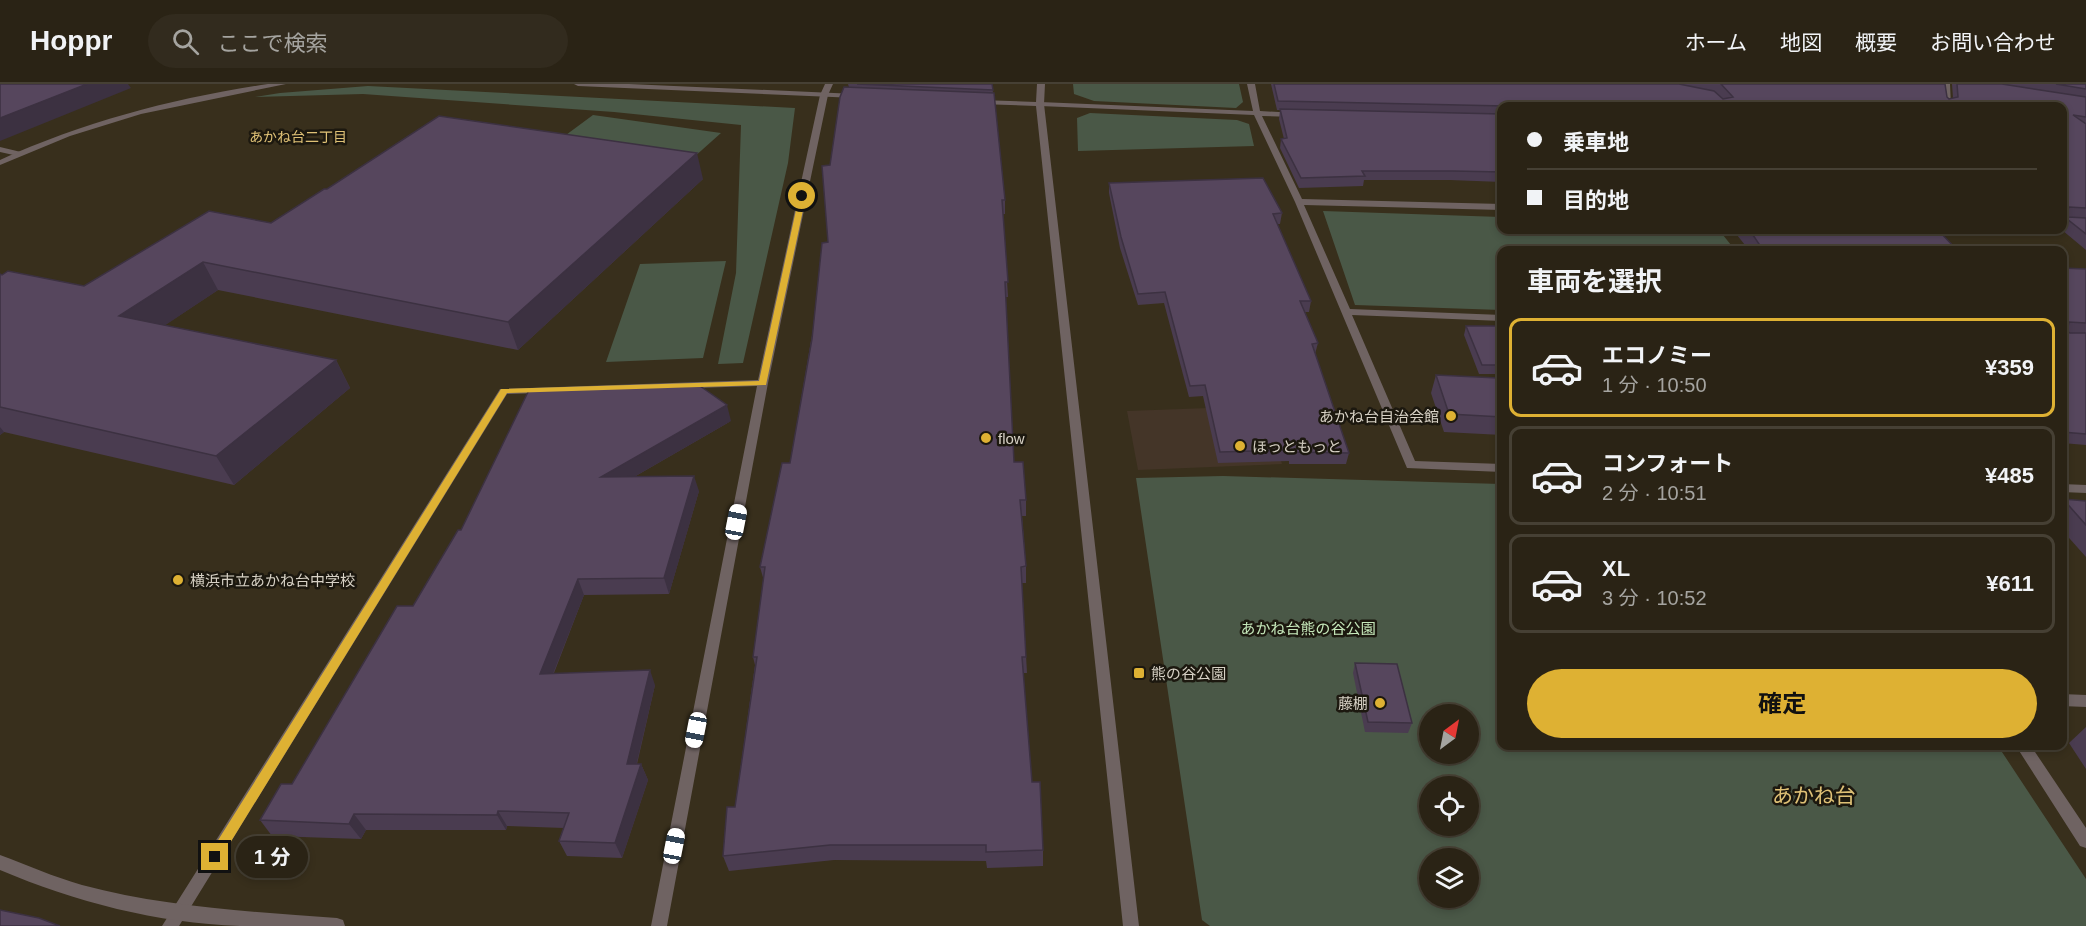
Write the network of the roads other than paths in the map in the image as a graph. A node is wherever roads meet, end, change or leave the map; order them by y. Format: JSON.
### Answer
{"nodes":[{"id":1,"x":282,"y":84,"type":"edge"},
{"id":2,"x":578,"y":84,"type":"edge"},
{"id":3,"x":1041,"y":84,"type":"edge"},
{"id":4,"x":1251,"y":84,"type":"edge"},
{"id":5,"x":1946,"y":84,"type":"edge"},
{"id":6,"x":250,"y":86,"type":"edge"},
{"id":7,"x":826,"y":89,"type":"edge"},
{"id":8,"x":870,"y":97,"type":"edge"},
{"id":9,"x":976,"y":102,"type":"edge"},
{"id":10,"x":1947,"y":102,"type":"edge"},
{"id":11,"x":1040,"y":104,"type":"junction"},
{"id":12,"x":1257,"y":114,"type":"junction"},
{"id":13,"x":1304,"y":115,"type":"edge"},
{"id":14,"x":0,"y":149,"type":"edge"},
{"id":15,"x":18,"y":154,"type":"junction"},
{"id":16,"x":0,"y":163,"type":"edge"},
{"id":17,"x":1299,"y":201,"type":"junction"},
{"id":18,"x":1497,"y":207,"type":"edge"},
{"id":19,"x":1347,"y":312,"type":"junction"},
{"id":20,"x":1497,"y":318,"type":"edge"},
{"id":21,"x":763,"y":384,"type":"junction"},
{"id":22,"x":1497,"y":468,"type":"edge"},
{"id":23,"x":2067,"y":488,"type":"edge"},
{"id":24,"x":2086,"y":489,"type":"edge"},
{"id":25,"x":2067,"y":700,"type":"edge"},
{"id":26,"x":2086,"y":701,"type":"edge"},
{"id":27,"x":2026,"y":750,"type":"edge"},
{"id":28,"x":2086,"y":841,"type":"edge"},
{"id":29,"x":0,"y":862,"type":"edge"},
{"id":30,"x":175,"y":920,"type":"edge"},
{"id":31,"x":337,"y":926,"type":"edge"},
{"id":32,"x":659,"y":926,"type":"edge"},
{"id":33,"x":1131,"y":926,"type":"edge"}],
"edges":[{"from":1,"to":6,"type":"street"},
{"from":2,"to":7,"type":"street"},
{"from":3,"to":11,"type":"street"},
{"from":4,"to":12,"type":"street"},
{"from":5,"to":10,"type":"street"},
{"from":6,"to":15,"type":"street"},
{"from":7,"to":8,"type":"street"},
{"from":7,"to":21,"type":"street"},
{"from":9,"to":11,"type":"street"},
{"from":11,"to":12,"type":"street"},
{"from":11,"to":33,"type":"street"},
{"from":12,"to":13,"type":"street"},
{"from":12,"to":17,"type":"street"},
{"from":14,"to":15,"type":"street"},
{"from":15,"to":16,"type":"street"},
{"from":17,"to":18,"type":"street"},
{"from":17,"to":19,"type":"street"},
{"from":19,"to":20,"type":"street"},
{"from":19,"to":22,"type":"street"},
{"from":21,"to":30,"type":"street"},
{"from":21,"to":32,"type":"street"},
{"from":23,"to":24,"type":"street"},
{"from":25,"to":26,"type":"street"},
{"from":27,"to":28,"type":"street"},
{"from":29,"to":30,"type":"street"},
{"from":30,"to":31,"type":"street"}]}
